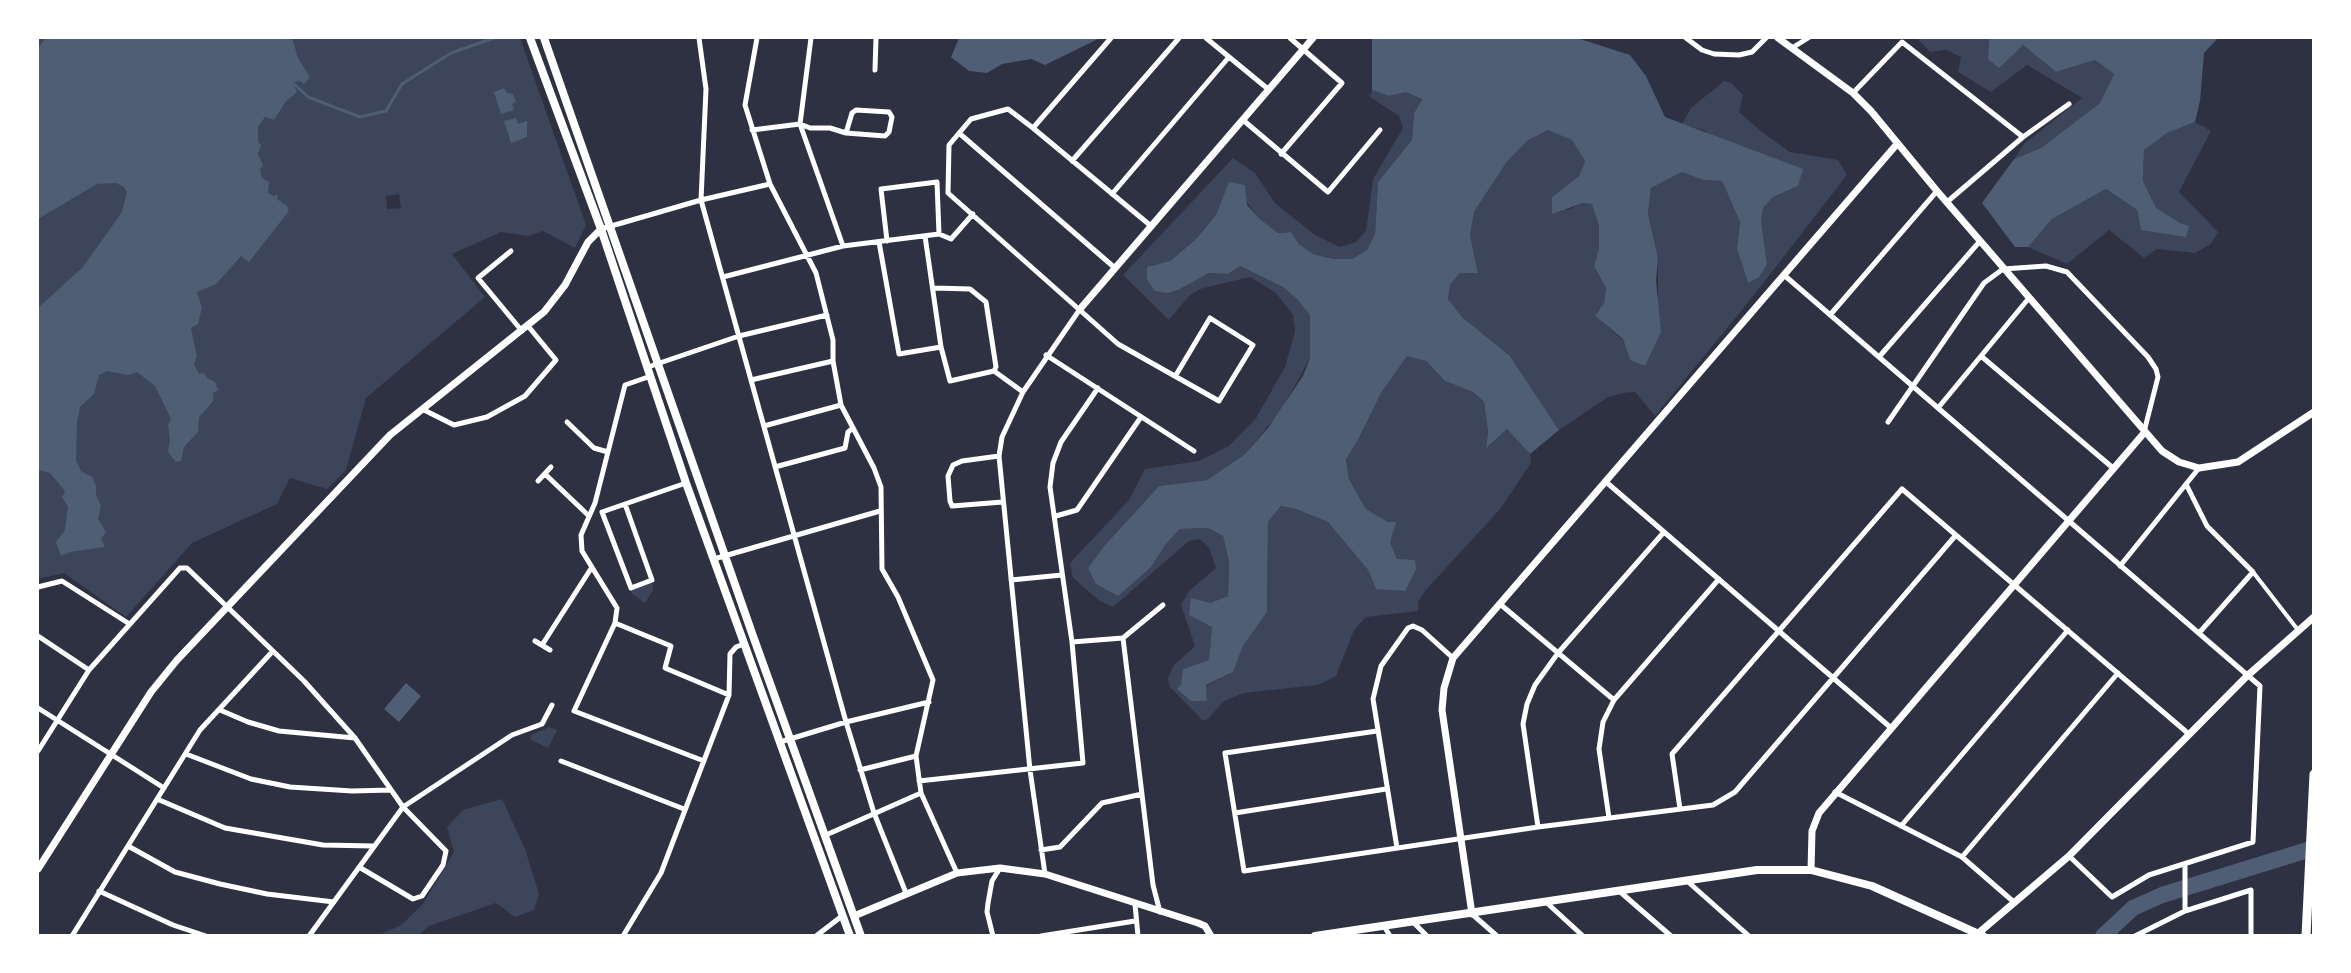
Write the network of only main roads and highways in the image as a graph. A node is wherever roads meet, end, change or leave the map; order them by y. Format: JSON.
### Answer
{"nodes":[{"id":1,"x":530,"y":38,"type":"edge"},
{"id":2,"x":544,"y":38,"type":"edge"},
{"id":3,"x":2313,"y":774,"type":"edge"},
{"id":4,"x":1325,"y":935,"type":"edge"},
{"id":5,"x":1978,"y":935,"type":"edge"},
{"id":6,"x":850,"y":936,"type":"edge"},
{"id":7,"x":861,"y":936,"type":"edge"},
{"id":8,"x":1316,"y":936,"type":"edge"},
{"id":9,"x":2306,"y":936,"type":"edge"}],
"edges":[{"from":1,"to":6,"type":"main road"},
{"from":2,"to":7,"type":"main road"},
{"from":3,"to":9,"type":"main road"},
{"from":4,"to":5,"type":"main road"},
{"from":4,"to":8,"type":"main road"}]}
